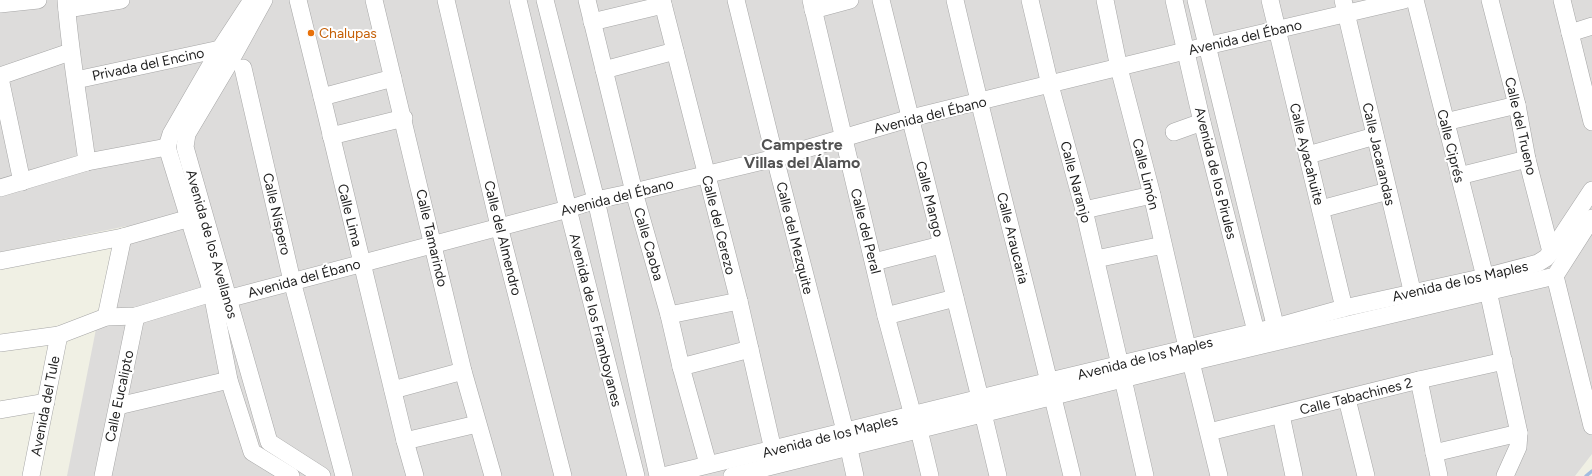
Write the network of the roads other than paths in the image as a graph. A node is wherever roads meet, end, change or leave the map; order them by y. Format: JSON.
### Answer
{"nodes":[{"id":1,"x":38,"y":0,"type":"edge"},
{"id":2,"x":121,"y":0,"type":"edge"},
{"id":3,"x":252,"y":0,"type":"edge"},
{"id":4,"x":264,"y":0,"type":"edge"},
{"id":5,"x":298,"y":0,"type":"edge"},
{"id":6,"x":374,"y":0,"type":"edge"},
{"id":7,"x":446,"y":0,"type":"edge"},
{"id":8,"x":518,"y":0,"type":"edge"},
{"id":9,"x":545,"y":0,"type":"edge"},
{"id":10,"x":587,"y":0,"type":"edge"},
{"id":11,"x":736,"y":0,"type":"edge"},
{"id":12,"x":850,"y":0,"type":"edge"},
{"id":13,"x":881,"y":0,"type":"edge"},
{"id":14,"x":955,"y":0,"type":"edge"},
{"id":15,"x":1030,"y":0,"type":"edge"},
{"id":16,"x":1104,"y":0,"type":"edge"},
{"id":17,"x":1174,"y":0,"type":"edge"},
{"id":18,"x":1196,"y":0,"type":"edge"},
{"id":19,"x":1270,"y":0,"type":"edge"},
{"id":20,"x":1404,"y":0,"type":"edge"},
{"id":21,"x":1416,"y":0,"type":"edge"},
{"id":22,"x":1490,"y":0,"type":"edge"},
{"id":23,"x":1562,"y":0,"type":"edge"},
{"id":24,"x":663,"y":3,"type":"edge"},
{"id":25,"x":0,"y":4,"type":"edge"},
{"id":26,"x":66,"y":4,"type":"edge"},
{"id":27,"x":812,"y":5,"type":"edge"},
{"id":28,"x":1344,"y":7,"type":"edge"},
{"id":29,"x":592,"y":22,"type":"junction"},
{"id":30,"x":1592,"y":26,"type":"edge"},
{"id":31,"x":1276,"y":29,"type":"junction"},
{"id":32,"x":1570,"y":33,"type":"junction"},
{"id":33,"x":1206,"y":46,"type":"junction"},
{"id":34,"x":675,"y":51,"type":"junction"},
{"id":35,"x":1185,"y":51,"type":"junction"},
{"id":36,"x":70,"y":52,"type":"junction"},
{"id":37,"x":217,"y":55,"type":"junction"},
{"id":38,"x":243,"y":68,"type":"dead end"},
{"id":39,"x":1119,"y":68,"type":"junction"},
{"id":40,"x":604,"y":70,"type":"junction"},
{"id":41,"x":0,"y":77,"type":"edge"},
{"id":42,"x":393,"y":78,"type":"junction"},
{"id":43,"x":1050,"y":84,"type":"junction"},
{"id":44,"x":77,"y":85,"type":"junction"},
{"id":45,"x":322,"y":97,"type":"junction"},
{"id":46,"x":1589,"y":98,"type":"edge"},
{"id":47,"x":979,"y":102,"type":"junction"},
{"id":48,"x":1517,"y":104,"type":"junction"},
{"id":49,"x":404,"y":118,"type":"junction"},
{"id":50,"x":911,"y":118,"type":"junction"},
{"id":51,"x":1202,"y":122,"type":"junction"},
{"id":52,"x":1445,"y":122,"type":"junction"},
{"id":53,"x":1592,"y":122,"type":"edge"},
{"id":54,"x":1174,"y":132,"type":"dead end"},
{"id":55,"x":331,"y":136,"type":"junction"},
{"id":56,"x":1375,"y":136,"type":"junction"},
{"id":57,"x":843,"y":138,"type":"junction"},
{"id":58,"x":167,"y":147,"type":"junction"},
{"id":59,"x":1308,"y":155,"type":"junction"},
{"id":60,"x":775,"y":158,"type":"junction"},
{"id":61,"x":1527,"y":159,"type":"junction"},
{"id":62,"x":87,"y":162,"type":"junction"},
{"id":63,"x":706,"y":175,"type":"junction"},
{"id":64,"x":1459,"y":176,"type":"junction"},
{"id":65,"x":22,"y":182,"type":"junction"},
{"id":66,"x":0,"y":188,"type":"edge"},
{"id":67,"x":1592,"y":190,"type":"edge"},
{"id":68,"x":1388,"y":191,"type":"junction"},
{"id":69,"x":634,"y":192,"type":"junction"},
{"id":70,"x":1152,"y":195,"type":"junction"},
{"id":71,"x":596,"y":200,"type":"junction"},
{"id":72,"x":568,"y":209,"type":"junction"},
{"id":73,"x":1084,"y":210,"type":"junction"},
{"id":74,"x":1321,"y":210,"type":"junction"},
{"id":75,"x":190,"y":218,"type":"junction"},
{"id":76,"x":1592,"y":218,"type":"edge"},
{"id":77,"x":499,"y":226,"type":"junction"},
{"id":78,"x":123,"y":237,"type":"junction"},
{"id":79,"x":433,"y":244,"type":"junction"},
{"id":80,"x":941,"y":245,"type":"junction"},
{"id":81,"x":1163,"y":245,"type":"junction"},
{"id":82,"x":1551,"y":252,"type":"junction"},
{"id":83,"x":1096,"y":259,"type":"junction"},
{"id":84,"x":0,"y":261,"type":"edge"},
{"id":85,"x":874,"y":262,"type":"junction"},
{"id":86,"x":362,"y":263,"type":"junction"},
{"id":87,"x":1554,"y":276,"type":"junction"},
{"id":88,"x":292,"y":281,"type":"junction"},
{"id":89,"x":1487,"y":284,"type":"junction"},
{"id":90,"x":220,"y":296,"type":"junction"},
{"id":91,"x":955,"y":298,"type":"junction"},
{"id":92,"x":1414,"y":300,"type":"junction"},
{"id":93,"x":739,"y":301,"type":"junction"},
{"id":94,"x":1344,"y":308,"type":"junction"},
{"id":95,"x":669,"y":314,"type":"junction"},
{"id":96,"x":136,"y":316,"type":"junction"},
{"id":97,"x":886,"y":316,"type":"junction"},
{"id":98,"x":106,"y":317,"type":"junction"},
{"id":99,"x":1277,"y":334,"type":"junction"},
{"id":100,"x":59,"y":335,"type":"junction"},
{"id":101,"x":1258,"y":339,"type":"junction"},
{"id":102,"x":0,"y":343,"type":"edge"},
{"id":103,"x":750,"y":349,"type":"junction"},
{"id":104,"x":1189,"y":355,"type":"junction"},
{"id":105,"x":1504,"y":361,"type":"junction"},
{"id":106,"x":681,"y":368,"type":"junction"},
{"id":107,"x":463,"y":371,"type":"junction"},
{"id":108,"x":1121,"y":372,"type":"junction"},
{"id":109,"x":229,"y":380,"type":"junction"},
{"id":110,"x":1419,"y":380,"type":"junction"},
{"id":111,"x":1051,"y":389,"type":"junction"},
{"id":112,"x":393,"y":390,"type":"junction"},
{"id":113,"x":1347,"y":399,"type":"junction"},
{"id":114,"x":46,"y":402,"type":"junction"},
{"id":115,"x":118,"y":406,"type":"junction"},
{"id":116,"x":982,"y":406,"type":"junction"},
{"id":117,"x":0,"y":410,"type":"edge"},
{"id":118,"x":1281,"y":415,"type":"junction"},
{"id":119,"x":916,"y":423,"type":"junction"},
{"id":120,"x":477,"y":424,"type":"junction"},
{"id":121,"x":1592,"y":426,"type":"edge"},
{"id":122,"x":1209,"y":432,"type":"junction"},
{"id":123,"x":1519,"y":433,"type":"junction"},
{"id":124,"x":846,"y":439,"type":"junction"},
{"id":125,"x":405,"y":441,"type":"junction"},
{"id":126,"x":1434,"y":453,"type":"junction"},
{"id":127,"x":708,"y":464,"type":"junction"},
{"id":128,"x":778,"y":464,"type":"edge"},
{"id":129,"x":285,"y":475,"type":"edge"},
{"id":130,"x":31,"y":476,"type":"edge"},
{"id":131,"x":103,"y":476,"type":"edge"},
{"id":132,"x":322,"y":476,"type":"edge"},
{"id":133,"x":344,"y":476,"type":"edge"},
{"id":134,"x":415,"y":476,"type":"edge"},
{"id":135,"x":493,"y":476,"type":"edge"},
{"id":136,"x":563,"y":476,"type":"edge"},
{"id":137,"x":636,"y":476,"type":"edge"},
{"id":138,"x":658,"y":476,"type":"edge"},
{"id":139,"x":663,"y":476,"type":"edge"},
{"id":140,"x":732,"y":476,"type":"edge"},
{"id":141,"x":855,"y":476,"type":"edge"},
{"id":142,"x":930,"y":476,"type":"edge"},
{"id":143,"x":998,"y":476,"type":"edge"},
{"id":144,"x":1072,"y":476,"type":"edge"},
{"id":145,"x":1145,"y":476,"type":"edge"},
{"id":146,"x":1219,"y":476,"type":"edge"},
{"id":147,"x":1294,"y":476,"type":"edge"},
{"id":148,"x":1366,"y":476,"type":"edge"},
{"id":149,"x":1439,"y":476,"type":"edge"},
{"id":150,"x":1505,"y":476,"type":"edge"}],
"edges":[{"from":1,"to":25,"type":"street"},
{"from":2,"to":26,"type":"street"},
{"from":3,"to":37,"type":"street"},
{"from":4,"to":90,"type":"street","name":"Avenida de los Avellanos"},
{"from":5,"to":45,"type":"street","name":"Calle Lima"},
{"from":6,"to":42,"type":"street","name":"Calle Tamarindo"},
{"from":7,"to":77,"type":"street","name":"Calle del Almendro"},
{"from":8,"to":72,"type":"street","name":"Avenida de los Framboyanes"},
{"from":9,"to":71,"type":"street","name":"Avenida de los Framboyanes"},
{"from":10,"to":29,"type":"street","name":"Calle Caoba"},
{"from":11,"to":60,"type":"street","name":"Calle del Mezquite"},
{"from":12,"to":27,"type":"street"},
{"from":13,"to":50,"type":"street","name":"Calle Mango"},
{"from":14,"to":47,"type":"street","name":"Calle Araucaria"},
{"from":15,"to":43,"type":"street","name":"Calle Naranjo"},
{"from":16,"to":39,"type":"street","name":"Calle Limón"},
{"from":17,"to":35,"type":"street","name":"Avenida de los Pirules"},
{"from":18,"to":33,"type":"street","name":"Avenida de los Pirules"},
{"from":19,"to":31,"type":"street","name":"Calle Ayacahuite"},
{"from":20,"to":28,"type":"street","name":"Avenida del Ébano"},
{"from":21,"to":52,"type":"street","name":"Calle Ciprés"},
{"from":22,"to":48,"type":"street","name":"Calle del Trueno"},
{"from":23,"to":32,"type":"street"},
{"from":24,"to":29,"type":"street"},
{"from":24,"to":34,"type":"street","name":"Calle del Cerezo"},
{"from":26,"to":36,"type":"street","name":"Privada del Encino"},
{"from":27,"to":57,"type":"street","name":"Calle del Peral"},
{"from":28,"to":31,"type":"street","name":"Avenida del Ébano"},
{"from":28,"to":56,"type":"street","name":"Calle Jacarandas"},
{"from":29,"to":40,"type":"street","name":"Calle Caoba"},
{"from":30,"to":32,"type":"street"},
{"from":31,"to":33,"type":"street","name":"Avenida del Ébano"},
{"from":31,"to":59,"type":"street","name":"Calle Ayacahuite"},
{"from":32,"to":46,"type":"street"},
{"from":33,"to":35,"type":"street","name":"Avenida del Ébano"},
{"from":33,"to":99,"type":"street","name":"Avenida de los Pirules"},
{"from":34,"to":40,"type":"street"},
{"from":34,"to":63,"type":"street","name":"Calle del Cerezo"},
{"from":35,"to":39,"type":"street","name":"Avenida del Ébano"},
{"from":35,"to":51,"type":"street","name":"Avenida de los Pirules"},
{"from":36,"to":41,"type":"street"},
{"from":36,"to":44,"type":"street","name":"Privada del Encino"},
{"from":37,"to":44,"type":"street","name":"Privada del Encino"},
{"from":37,"to":58,"type":"street"},
{"from":38,"to":88,"type":"street","name":"Calle Níspero"},
{"from":39,"to":43,"type":"street","name":"Avenida del Ébano"},
{"from":39,"to":70,"type":"street","name":"Calle Limón"},
{"from":40,"to":69,"type":"street","name":"Calle Caoba"},
{"from":41,"to":65,"type":"street"},
{"from":42,"to":45,"type":"street"},
{"from":42,"to":49,"type":"street","name":"Calle Tamarindo"},
{"from":43,"to":47,"type":"street","name":"Avenida del Ébano"},
{"from":43,"to":73,"type":"street","name":"Calle Naranjo"},
{"from":44,"to":62,"type":"street","name":"Privada del Encino"},
{"from":45,"to":55,"type":"street","name":"Calle Lima"},
{"from":46,"to":53,"type":"street"},
{"from":47,"to":50,"type":"street","name":"Avenida del Ébano"},
{"from":47,"to":111,"type":"street","name":"Calle Araucaria"},
{"from":48,"to":52,"type":"street"},
{"from":48,"to":61,"type":"street","name":"Calle del Trueno"},
{"from":49,"to":55,"type":"street"},
{"from":49,"to":79,"type":"street","name":"Calle Tamarindo"},
{"from":50,"to":57,"type":"street","name":"Avenida del Ébano"},
{"from":50,"to":80,"type":"street","name":"Calle Mango"},
{"from":51,"to":54,"type":"street"},
{"from":51,"to":101,"type":"street","name":"Avenida de los Pirules"},
{"from":52,"to":64,"type":"street","name":"Calle Ciprés"},
{"from":55,"to":86,"type":"street","name":"Calle Lima"},
{"from":56,"to":59,"type":"street"},
{"from":56,"to":68,"type":"street","name":"Calle Jacarandas"},
{"from":57,"to":60,"type":"street","name":"Avenida del Ébano"},
{"from":57,"to":85,"type":"street","name":"Calle del Peral"},
{"from":58,"to":62,"type":"street"},
{"from":58,"to":75,"type":"street","name":"Avenida de los Avellanos"},
{"from":59,"to":74,"type":"street","name":"Calle Ayacahuite"},
{"from":60,"to":63,"type":"street","name":"Avenida del Ébano"},
{"from":60,"to":124,"type":"street","name":"Calle del Mezquite"},
{"from":61,"to":64,"type":"street"},
{"from":61,"to":82,"type":"street","name":"Calle del Trueno"},
{"from":62,"to":65,"type":"street"},
{"from":63,"to":69,"type":"street","name":"Avenida del Ébano"},
{"from":63,"to":93,"type":"street","name":"Calle del Cerezo"},
{"from":64,"to":89,"type":"street","name":"Calle Ciprés"},
{"from":65,"to":66,"type":"street"},
{"from":67,"to":82,"type":"street","name":"Avenida de los Maples"},
{"from":68,"to":74,"type":"street"},
{"from":68,"to":92,"type":"street","name":"Calle Jacarandas"},
{"from":69,"to":71,"type":"street","name":"Avenida del Ébano"},
{"from":69,"to":95,"type":"street","name":"Calle Caoba"},
{"from":70,"to":73,"type":"street"},
{"from":70,"to":81,"type":"street","name":"Calle Limón"},
{"from":71,"to":72,"type":"street","name":"Avenida del Ébano"},
{"from":71,"to":138,"type":"street","name":"Avenida de los Framboyanes"},
{"from":72,"to":77,"type":"street","name":"Avenida del Ébano"},
{"from":72,"to":137,"type":"street","name":"Avenida de los Framboyanes"},
{"from":73,"to":83,"type":"street","name":"Calle Naranjo"},
{"from":74,"to":94,"type":"street","name":"Calle Ayacahuite"},
{"from":75,"to":78,"type":"street"},
{"from":75,"to":90,"type":"street","name":"Avenida de los Avellanos"},
{"from":76,"to":87,"type":"street"},
{"from":77,"to":79,"type":"street","name":"Avenida del Ébano"},
{"from":77,"to":136,"type":"street","name":"Calle del Almendro"},
{"from":78,"to":84,"type":"street"},
{"from":78,"to":98,"type":"street"},
{"from":79,"to":86,"type":"street","name":"Avenida del Ébano"},
{"from":79,"to":107,"type":"street","name":"Calle Tamarindo"},
{"from":80,"to":85,"type":"street"},
{"from":80,"to":91,"type":"street","name":"Calle Mango"},
{"from":81,"to":83,"type":"street"},
{"from":81,"to":104,"type":"street","name":"Calle Limón"},
{"from":82,"to":89,"type":"street","name":"Avenida de los Maples"},
{"from":83,"to":108,"type":"street","name":"Calle Naranjo"},
{"from":85,"to":97,"type":"street","name":"Calle del Peral"},
{"from":86,"to":88,"type":"street","name":"Avenida del Ébano"},
{"from":86,"to":112,"type":"street","name":"Calle Lima"},
{"from":87,"to":89,"type":"street","name":"Avenida de los Maples"},
{"from":87,"to":121,"type":"street"},
{"from":88,"to":90,"type":"street","name":"Avenida del Ébano"},
{"from":88,"to":133,"type":"street","name":"Calle Níspero"},
{"from":89,"to":92,"type":"street","name":"Avenida de los Maples"},
{"from":89,"to":105,"type":"street","name":"Calle Ciprés"},
{"from":90,"to":96,"type":"street","name":"Avenida del Ébano"},
{"from":90,"to":109,"type":"street","name":"Avenida de los Avellanos"},
{"from":90,"to":132,"type":"street","name":"Avenida de los Avellanos"},
{"from":91,"to":97,"type":"street"},
{"from":91,"to":116,"type":"street","name":"Calle Mango"},
{"from":92,"to":94,"type":"street","name":"Avenida de los Maples"},
{"from":92,"to":99,"type":"street","name":"Avenida de los Maples"},
{"from":93,"to":95,"type":"street"},
{"from":93,"to":103,"type":"street","name":"Calle del Cerezo"},
{"from":94,"to":99,"type":"street","name":"Avenida de los Maples"},
{"from":95,"to":106,"type":"street","name":"Calle Caoba"},
{"from":96,"to":98,"type":"street","name":"Avenida del Ébano"},
{"from":96,"to":115,"type":"street","name":"Calle Eucalipto"},
{"from":97,"to":119,"type":"street","name":"Calle del Peral"},
{"from":98,"to":100,"type":"street","name":"Avenida del Ébano"},
{"from":99,"to":101,"type":"street","name":"Avenida de los Maples"},
{"from":100,"to":102,"type":"street","name":"Avenida del Ébano"},
{"from":100,"to":114,"type":"street","name":"Avenida del Tule"},
{"from":101,"to":104,"type":"street","name":"Avenida de los Maples"},
{"from":103,"to":106,"type":"street"},
{"from":103,"to":128,"type":"street","name":"Calle del Cerezo"},
{"from":104,"to":108,"type":"street","name":"Avenida de los Maples"},
{"from":104,"to":122,"type":"street","name":"Calle Limón"},
{"from":105,"to":110,"type":"street","name":"Calle Tabachines 2"},
{"from":105,"to":123,"type":"street","name":"Calle Ciprés"},
{"from":106,"to":127,"type":"street","name":"Calle Caoba"},
{"from":107,"to":112,"type":"street"},
{"from":107,"to":120,"type":"street","name":"Calle Tamarindo"},
{"from":108,"to":111,"type":"street","name":"Avenida de los Maples"},
{"from":108,"to":145,"type":"street","name":"Calle Naranjo"},
{"from":109,"to":115,"type":"street"},
{"from":109,"to":129,"type":"street","name":"Avenida de los Avellanos"},
{"from":110,"to":113,"type":"street","name":"Calle Tabachines 2"},
{"from":110,"to":126,"type":"street"},
{"from":111,"to":116,"type":"street","name":"Avenida de los Maples"},
{"from":111,"to":144,"type":"street","name":"Calle Araucaria"},
{"from":112,"to":125,"type":"street","name":"Calle Lima"},
{"from":113,"to":118,"type":"street","name":"Calle Tabachines 2"},
{"from":113,"to":148,"type":"street"},
{"from":114,"to":117,"type":"street"},
{"from":114,"to":130,"type":"street","name":"Avenida del Tule"},
{"from":115,"to":131,"type":"street","name":"Calle Eucalipto"},
{"from":116,"to":119,"type":"street","name":"Avenida de los Maples"},
{"from":116,"to":143,"type":"street","name":"Calle Mango"},
{"from":118,"to":122,"type":"street","name":"Calle Tabachines 2"},
{"from":118,"to":147,"type":"street"},
{"from":119,"to":124,"type":"street","name":"Avenida de los Maples"},
{"from":119,"to":142,"type":"street","name":"Calle del Peral"},
{"from":120,"to":125,"type":"street"},
{"from":120,"to":135,"type":"street","name":"Calle Tamarindo"},
{"from":122,"to":146,"type":"street","name":"Calle Limón"},
{"from":123,"to":126,"type":"street"},
{"from":123,"to":150,"type":"street"},
{"from":124,"to":128,"type":"street","name":"Avenida de los Maples"},
{"from":124,"to":141,"type":"street","name":"Calle del Mezquite"},
{"from":125,"to":134,"type":"street","name":"Calle Lima"},
{"from":126,"to":149,"type":"street"},
{"from":127,"to":128,"type":"street","name":"Avenida de los Maples"},
{"from":127,"to":139,"type":"street","name":"Avenida de los Maples"},
{"from":128,"to":140,"type":"street","name":"Avenida de los Maples"}]}
